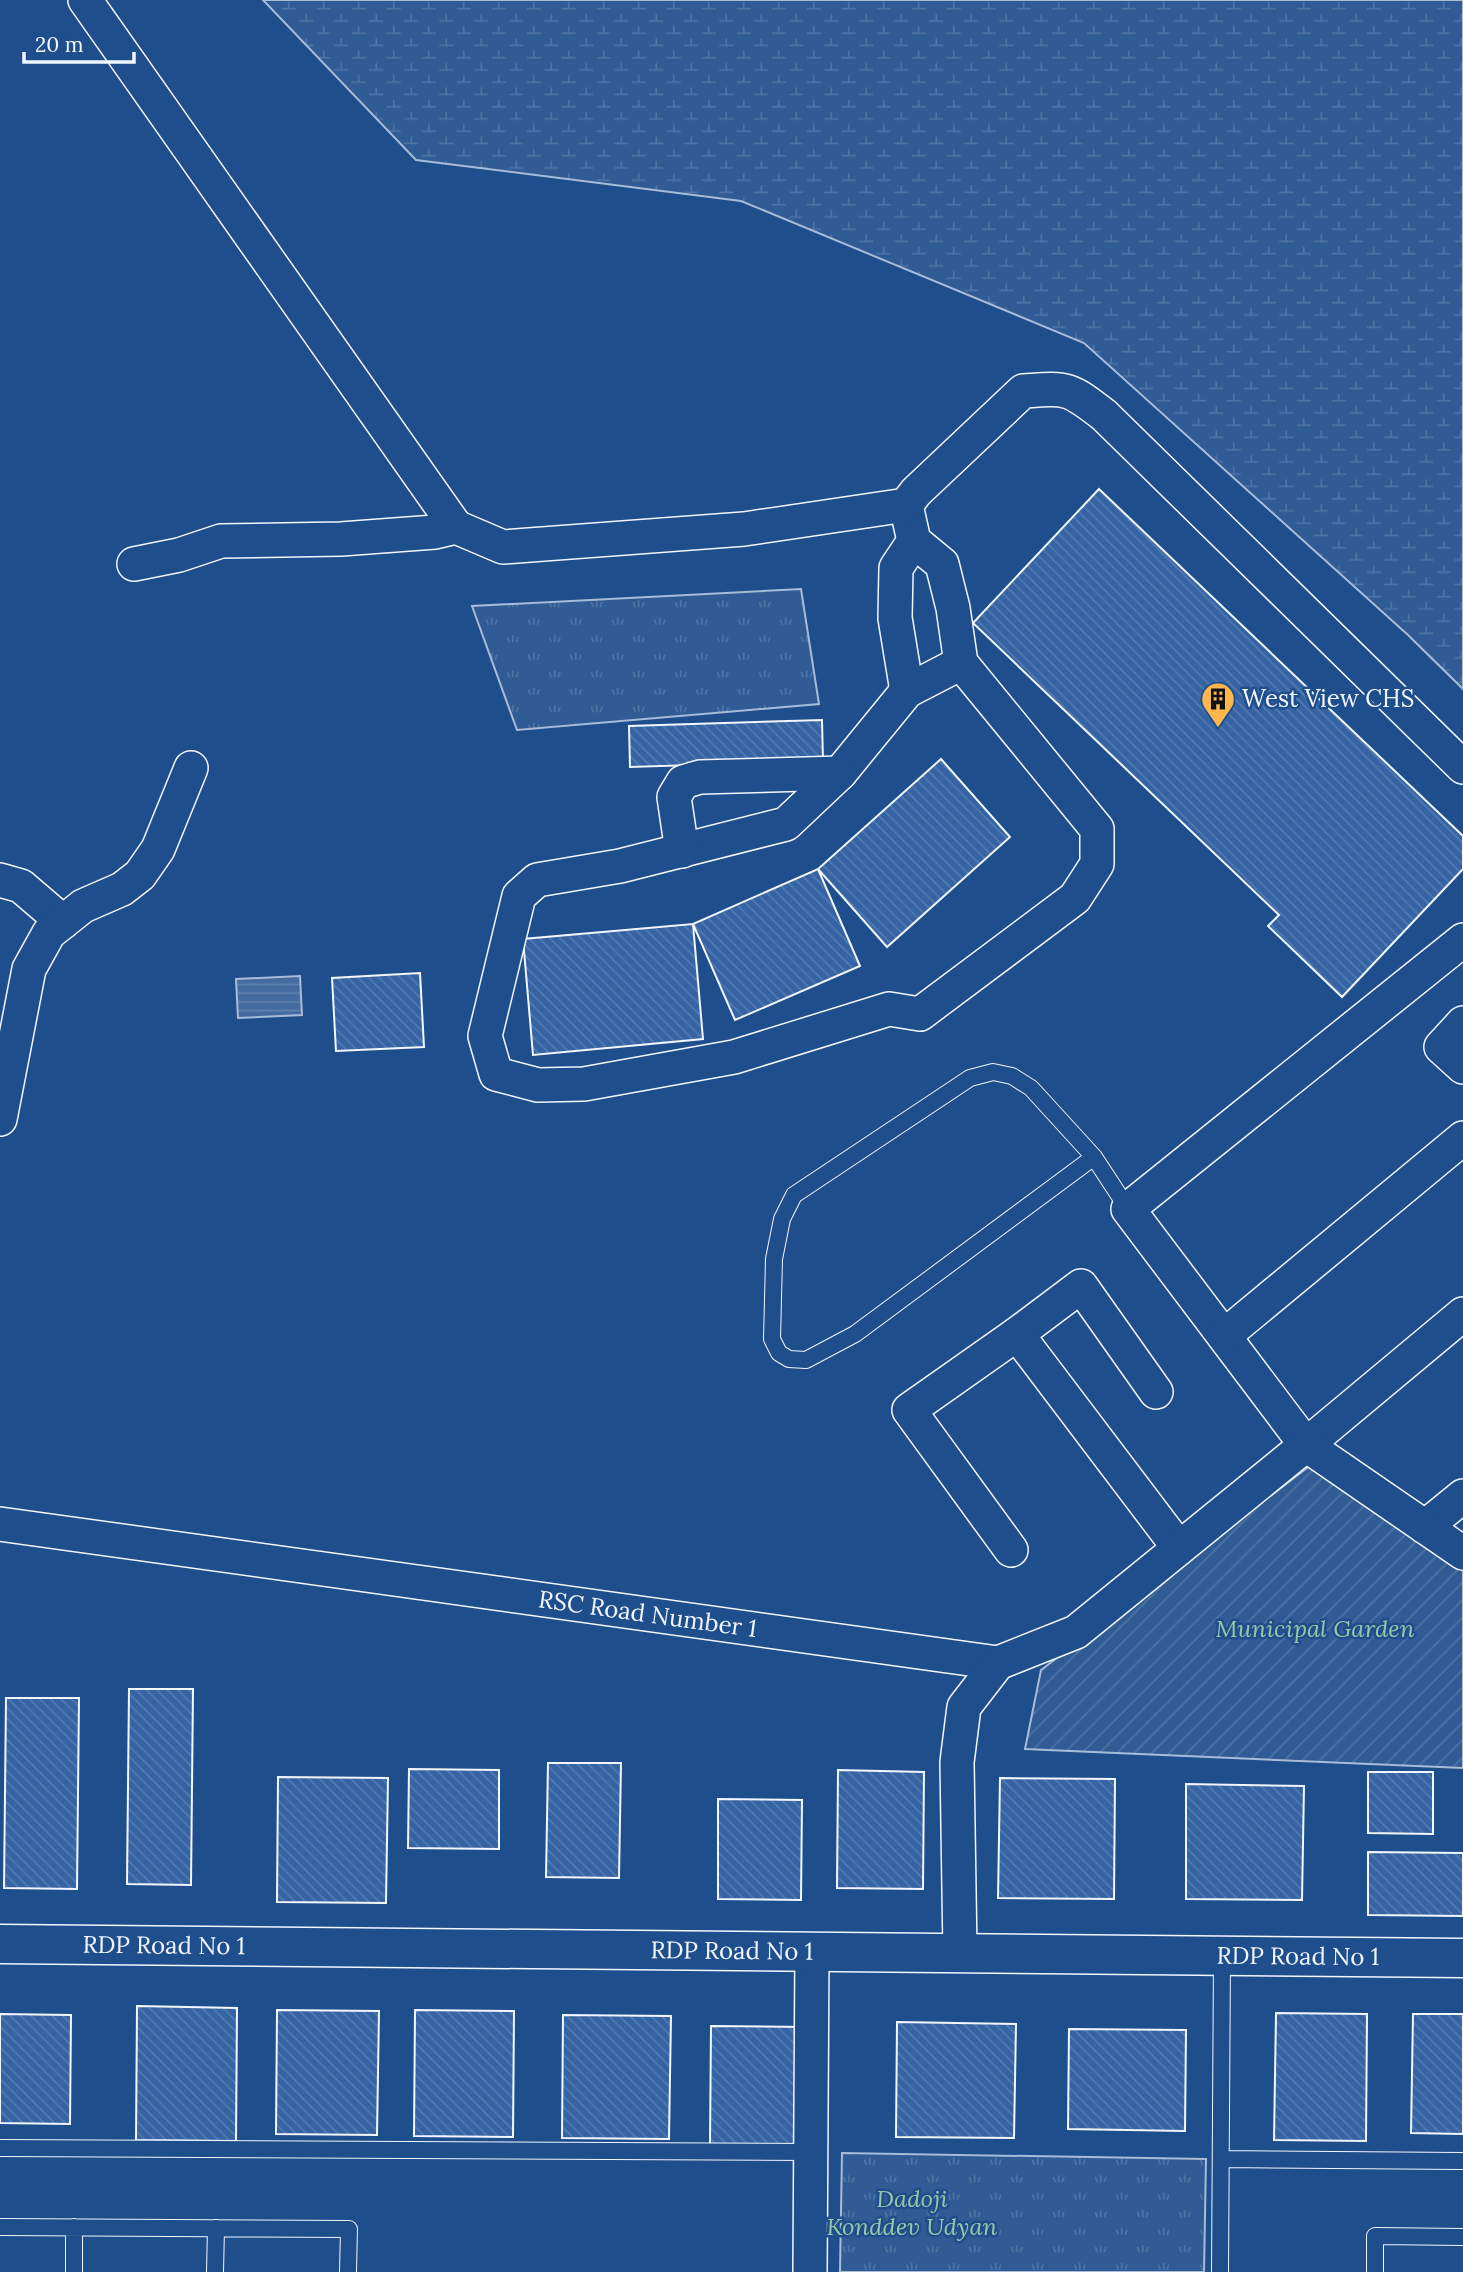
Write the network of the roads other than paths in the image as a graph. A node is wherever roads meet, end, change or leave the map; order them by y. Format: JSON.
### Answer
{"nodes":[{"id":1,"x":85,"y":0,"type":"edge"},
{"id":2,"x":906,"y":505,"type":"junction"},
{"id":3,"x":456,"y":527,"type":"junction"},
{"id":4,"x":914,"y":541,"type":"junction"},
{"id":5,"x":134,"y":564,"type":"dead end"},
{"id":6,"x":961,"y":663,"type":"junction"},
{"id":7,"x":907,"y":691,"type":"junction"},
{"id":8,"x":1463,"y":767,"type":"edge"},
{"id":9,"x":191,"y":768,"type":"dead end"},
{"id":10,"x":839,"y":773,"type":"junction"},
{"id":11,"x":682,"y":850,"type":"junction"},
{"id":12,"x":0,"y":880,"type":"edge"},
{"id":13,"x":63,"y":922,"type":"junction"},
{"id":14,"x":1462,"y":942,"type":"edge"},
{"id":15,"x":1463,"y":1023,"type":"edge"},
{"id":16,"x":1463,"y":1067,"type":"edge"},
{"id":17,"x":0,"y":1119,"type":"edge"},
{"id":18,"x":1463,"y":1138,"type":"edge"},
{"id":19,"x":1094,"y":1157,"type":"junction"},
{"id":20,"x":1128,"y":1209,"type":"junction"},
{"id":21,"x":1463,"y":1314,"type":"edge"},
{"id":22,"x":1017,"y":1334,"type":"junction"},
{"id":23,"x":1224,"y":1336,"type":"junction"},
{"id":24,"x":1156,"y":1392,"type":"dead end"},
{"id":25,"x":1306,"y":1445,"type":"junction"},
{"id":26,"x":1463,"y":1496,"type":"edge"},
{"id":27,"x":0,"y":1524,"type":"edge"},
{"id":28,"x":1425,"y":1527,"type":"junction"},
{"id":29,"x":1179,"y":1548,"type":"junction"},
{"id":30,"x":1011,"y":1550,"type":"dead end"},
{"id":31,"x":1463,"y":1553,"type":"edge"},
{"id":32,"x":998,"y":1663,"type":"junction"},
{"id":33,"x":0,"y":1944,"type":"edge"},
{"id":34,"x":812,"y":1951,"type":"junction"},
{"id":35,"x":960,"y":1953,"type":"junction"},
{"id":36,"x":1222,"y":1956,"type":"junction"},
{"id":37,"x":1463,"y":1958,"type":"edge"},
{"id":38,"x":0,"y":2148,"type":"edge"},
{"id":39,"x":811,"y":2152,"type":"junction"},
{"id":40,"x":1221,"y":2158,"type":"junction"},
{"id":41,"x":1463,"y":2161,"type":"edge"},
{"id":42,"x":0,"y":2227,"type":"edge"},
{"id":43,"x":74,"y":2227,"type":"junction"},
{"id":44,"x":216,"y":2228,"type":"junction"},
{"id":45,"x":1463,"y":2237,"type":"edge"},
{"id":46,"x":74,"y":2272,"type":"edge"},
{"id":47,"x":215,"y":2272,"type":"edge"},
{"id":48,"x":348,"y":2272,"type":"edge"},
{"id":49,"x":810,"y":2272,"type":"edge"},
{"id":50,"x":1220,"y":2272,"type":"edge"},
{"id":51,"x":1375,"y":2272,"type":"edge"}],
"edges":[{"from":1,"to":3,"type":"street"},
{"from":2,"to":3,"type":"street"},
{"from":2,"to":4,"type":"street"},
{"from":2,"to":8,"type":"street"},
{"from":3,"to":5,"type":"street"},
{"from":4,"to":6,"type":"street"},
{"from":4,"to":7,"type":"street"},
{"from":6,"to":7,"type":"street"},
{"from":6,"to":11,"type":"street"},
{"from":7,"to":10,"type":"street"},
{"from":9,"to":13,"type":"street"},
{"from":10,"to":11,"type":"street"},
{"from":10,"to":11,"type":"street"},
{"from":12,"to":13,"type":"street"},
{"from":13,"to":17,"type":"street"},
{"from":14,"to":20,"type":"street"},
{"from":15,"to":16,"type":"street"},
{"from":18,"to":23,"type":"street"},
{"from":19,"to":19,"type":"lane"},
{"from":19,"to":20,"type":"lane"},
{"from":20,"to":23,"type":"street"},
{"from":21,"to":25,"type":"street"},
{"from":22,"to":24,"type":"street"},
{"from":22,"to":29,"type":"street"},
{"from":22,"to":30,"type":"street"},
{"from":23,"to":25,"type":"street"},
{"from":25,"to":28,"type":"street"},
{"from":25,"to":29,"type":"street"},
{"from":26,"to":28,"type":"street"},
{"from":27,"to":32,"type":"street","name":"RSC Road Number 1"},
{"from":28,"to":31,"type":"street"},
{"from":29,"to":32,"type":"street"},
{"from":32,"to":35,"type":"street"},
{"from":33,"to":34,"type":"street","name":"RDP Road No 1"},
{"from":34,"to":35,"type":"street","name":"RDP Road No 1"},
{"from":34,"to":39,"type":"street"},
{"from":35,"to":36,"type":"street","name":"RDP Road No 1"},
{"from":36,"to":37,"type":"street","name":"RDP Road No 1"},
{"from":36,"to":40,"type":"lane"},
{"from":38,"to":39,"type":"lane"},
{"from":39,"to":49,"type":"street"},
{"from":40,"to":41,"type":"lane"},
{"from":40,"to":50,"type":"lane"},
{"from":42,"to":43,"type":"lane"},
{"from":43,"to":44,"type":"lane"},
{"from":43,"to":46,"type":"lane"},
{"from":44,"to":47,"type":"lane"},
{"from":44,"to":48,"type":"lane"},
{"from":45,"to":51,"type":"lane"}]}
